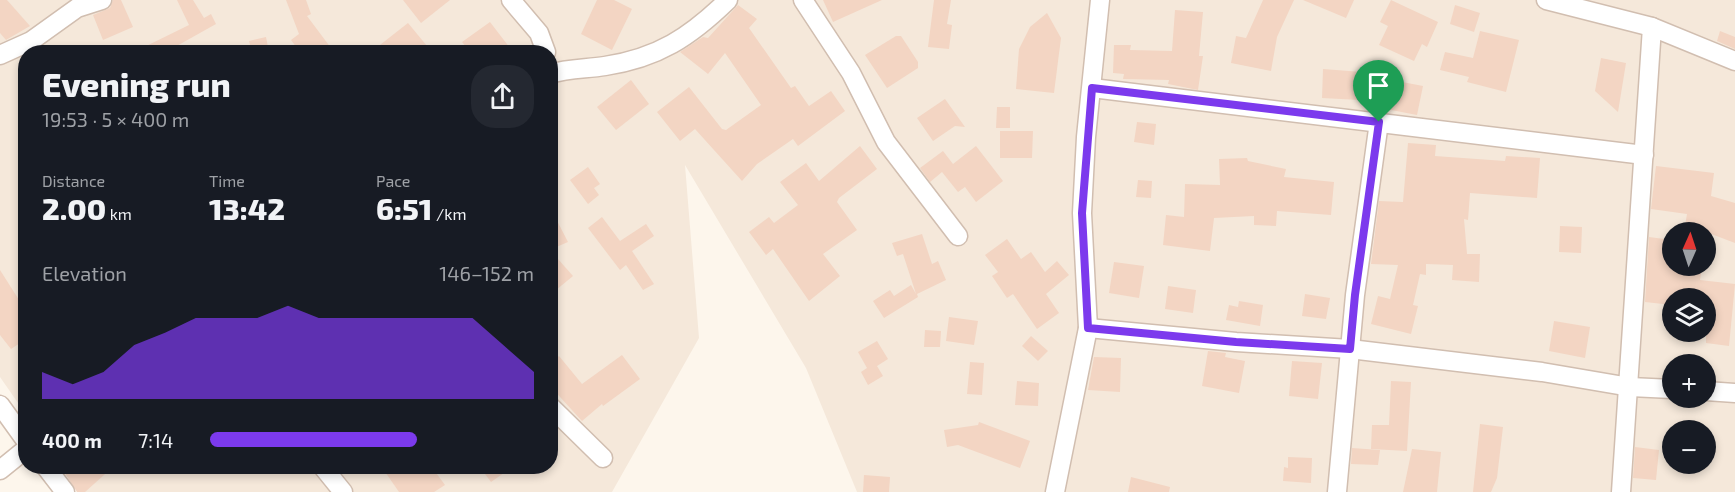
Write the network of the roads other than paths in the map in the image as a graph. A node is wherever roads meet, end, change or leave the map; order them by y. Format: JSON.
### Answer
{"nodes":[{"id":1,"x":102,"y":0,"type":"edge"},
{"id":2,"x":511,"y":0,"type":"edge"},
{"id":3,"x":728,"y":0,"type":"edge"},
{"id":4,"x":803,"y":0,"type":"edge"},
{"id":5,"x":1100,"y":0,"type":"edge"},
{"id":6,"x":1546,"y":0,"type":"edge"},
{"id":7,"x":1652,"y":27,"type":"junction"},
{"id":8,"x":22,"y":45,"type":"edge"},
{"id":9,"x":543,"y":45,"type":"edge"},
{"id":10,"x":18,"y":47,"type":"edge"},
{"id":11,"x":0,"y":55,"type":"edge"},
{"id":12,"x":1735,"y":61,"type":"edge"},
{"id":13,"x":558,"y":73,"type":"edge"},
{"id":14,"x":1092,"y":88,"type":"junction"},
{"id":15,"x":1379,"y":122,"type":"junction"},
{"id":16,"x":1644,"y":155,"type":"junction"},
{"id":17,"x":958,"y":236,"type":"dead end"},
{"id":18,"x":1088,"y":328,"type":"junction"},
{"id":19,"x":1350,"y":349,"type":"junction"},
{"id":20,"x":1630,"y":387,"type":"junction"},
{"id":21,"x":1662,"y":389,"type":"edge"},
{"id":22,"x":1716,"y":392,"type":"edge"},
{"id":23,"x":1735,"y":393,"type":"edge"},
{"id":24,"x":0,"y":405,"type":"edge"},
{"id":25,"x":558,"y":414,"type":"edge"},
{"id":26,"x":18,"y":430,"type":"edge"},
{"id":27,"x":18,"y":455,"type":"edge"},
{"id":28,"x":603,"y":458,"type":"dead end"},
{"id":29,"x":0,"y":470,"type":"edge"},
{"id":30,"x":51,"y":474,"type":"edge"},
{"id":31,"x":328,"y":474,"type":"edge"},
{"id":32,"x":65,"y":492,"type":"edge"},
{"id":33,"x":343,"y":492,"type":"edge"},
{"id":34,"x":1055,"y":492,"type":"edge"},
{"id":35,"x":1337,"y":492,"type":"edge"},
{"id":36,"x":1620,"y":492,"type":"edge"}],
"edges":[{"from":1,"to":8,"type":"street"},
{"from":2,"to":9,"type":"street"},
{"from":3,"to":13,"type":"street"},
{"from":4,"to":17,"type":"street"},
{"from":5,"to":14,"type":"street"},
{"from":6,"to":7,"type":"street"},
{"from":7,"to":12,"type":"street"},
{"from":7,"to":16,"type":"street"},
{"from":10,"to":11,"type":"street"},
{"from":14,"to":15,"type":"street"},
{"from":14,"to":18,"type":"street"},
{"from":15,"to":16,"type":"street"},
{"from":15,"to":19,"type":"street"},
{"from":16,"to":20,"type":"street"},
{"from":18,"to":19,"type":"street"},
{"from":18,"to":34,"type":"street"},
{"from":19,"to":20,"type":"street"},
{"from":19,"to":35,"type":"street"},
{"from":20,"to":21,"type":"street"},
{"from":20,"to":36,"type":"street"},
{"from":22,"to":23,"type":"street"},
{"from":24,"to":26,"type":"street"},
{"from":25,"to":28,"type":"street"},
{"from":27,"to":29,"type":"street"},
{"from":30,"to":32,"type":"street"},
{"from":31,"to":33,"type":"street"}]}
